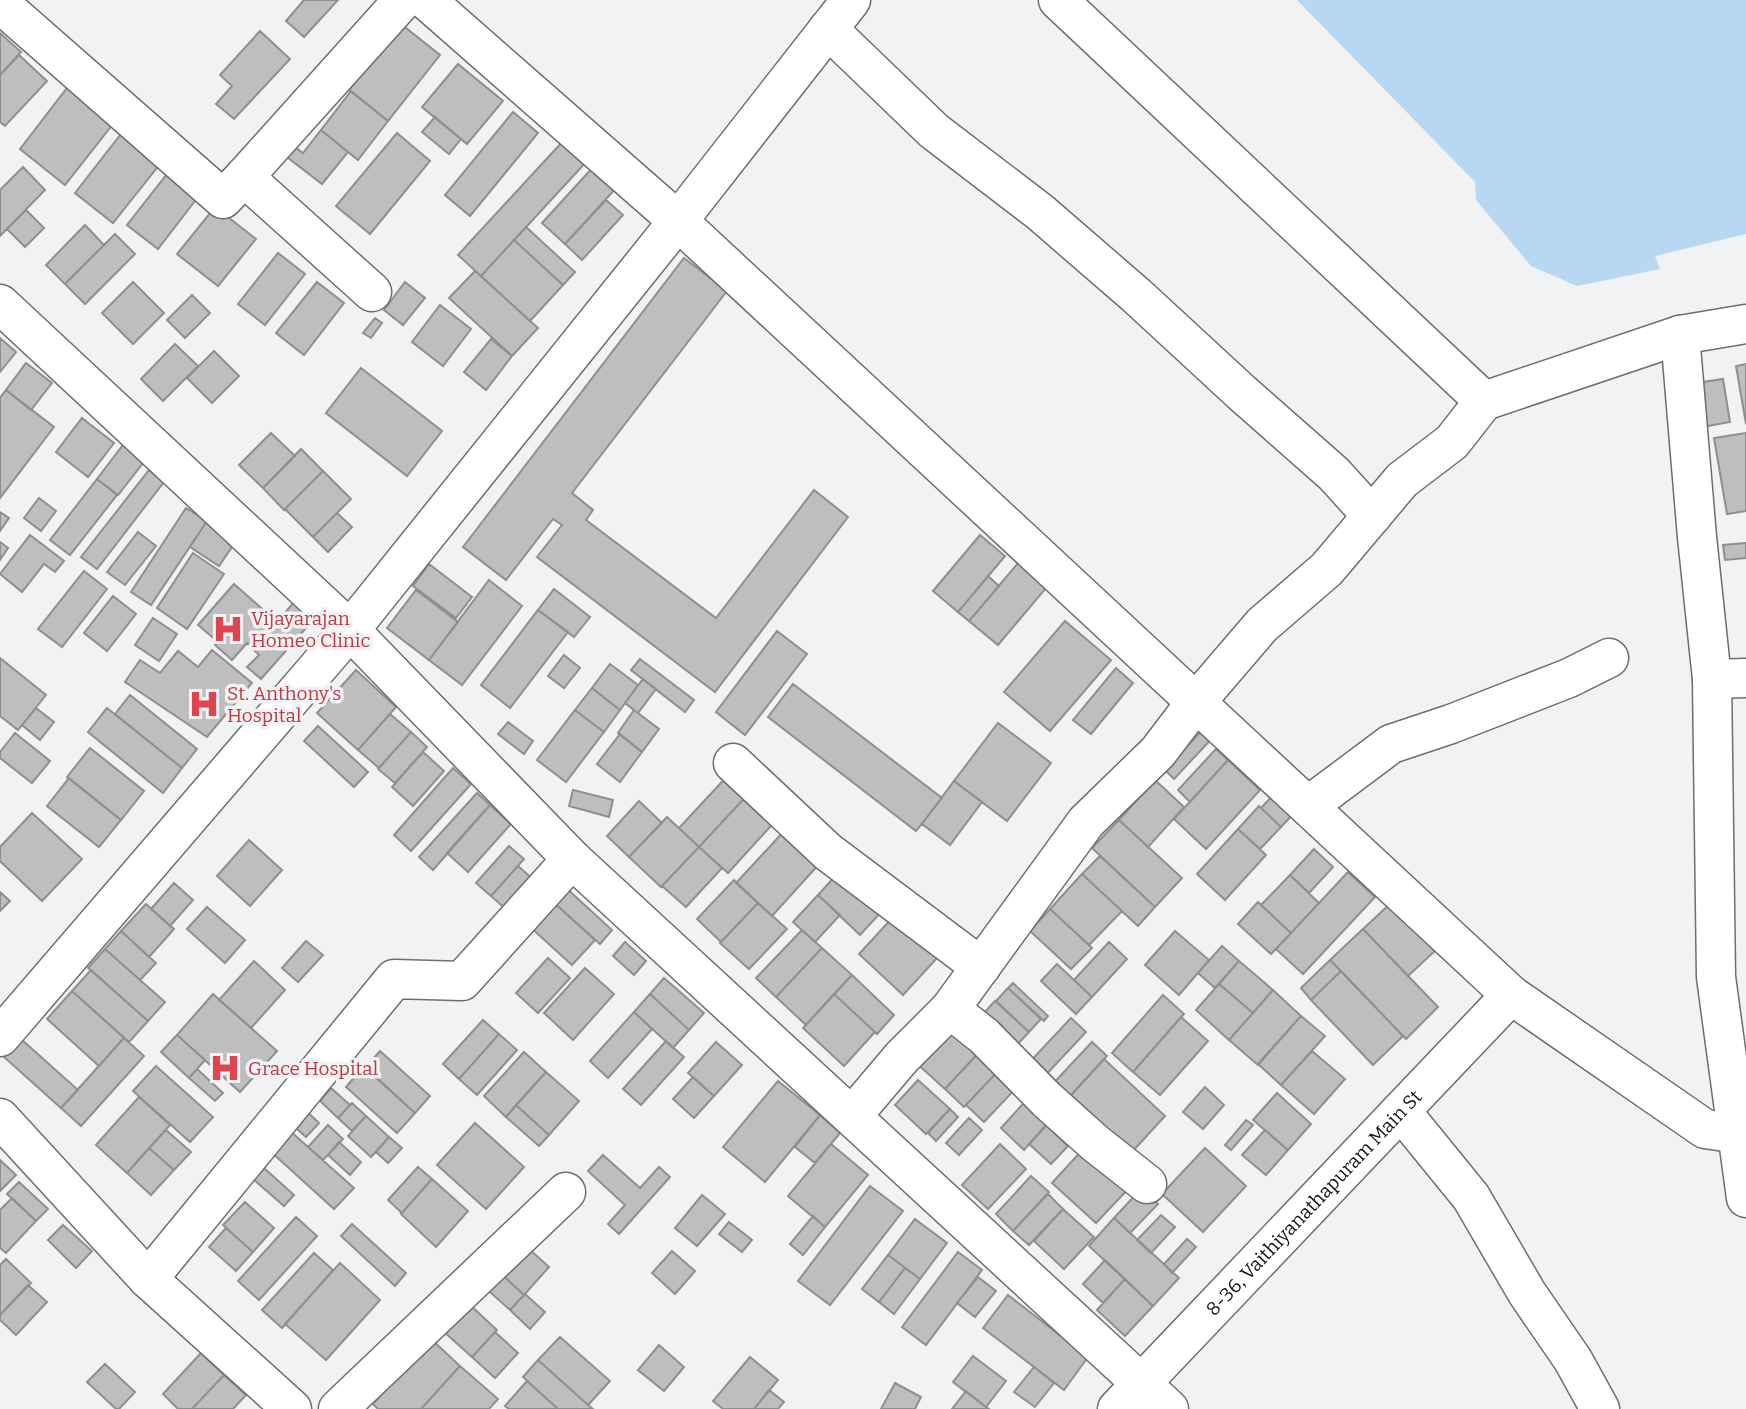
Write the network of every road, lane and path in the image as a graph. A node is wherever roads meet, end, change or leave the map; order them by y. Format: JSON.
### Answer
{"nodes":[{"id":1,"x":403,"y":0,"type":"edge"},
{"id":2,"x":426,"y":0,"type":"edge"},
{"id":3,"x":1059,"y":0,"type":"edge"},
{"id":4,"x":4,"y":5,"type":"edge"},
{"id":5,"x":839,"y":15,"type":"edge"},
{"id":6,"x":244,"y":177,"type":"junction"},
{"id":7,"x":678,"y":221,"type":"junction"},
{"id":8,"x":372,"y":292,"type":"dead end"},
{"id":9,"x":0,"y":304,"type":"edge"},
{"id":10,"x":1746,"y":324,"type":"edge"},
{"id":11,"x":1680,"y":335,"type":"junction"},
{"id":12,"x":1485,"y":401,"type":"junction"},
{"id":13,"x":1372,"y":516,"type":"junction"},
{"id":14,"x":350,"y":630,"type":"junction"},
{"id":15,"x":1609,"y":658,"type":"dead end"},
{"id":16,"x":1729,"y":679,"type":"edge"},
{"id":17,"x":1196,"y":702,"type":"junction"},
{"id":18,"x":733,"y":764,"type":"dead end"},
{"id":19,"x":1308,"y":806,"type":"junction"},
{"id":20,"x":572,"y":859,"type":"junction"},
{"id":21,"x":981,"y":967,"type":"junction"},
{"id":22,"x":1511,"y":995,"type":"junction"},
{"id":23,"x":950,"y":1009,"type":"junction"},
{"id":24,"x":0,"y":1037,"type":"edge"},
{"id":25,"x":1401,"y":1111,"type":"junction"},
{"id":26,"x":852,"y":1116,"type":"junction"},
{"id":27,"x":0,"y":1118,"type":"edge"},
{"id":28,"x":1742,"y":1134,"type":"edge"},
{"id":29,"x":1147,"y":1184,"type":"dead end"},
{"id":30,"x":566,"y":1192,"type":"dead end"},
{"id":31,"x":1746,"y":1198,"type":"edge"},
{"id":32,"x":148,"y":1279,"type":"junction"},
{"id":33,"x":1143,"y":1400,"type":"edge"},
{"id":34,"x":292,"y":1409,"type":"edge"},
{"id":35,"x":338,"y":1409,"type":"edge"},
{"id":36,"x":1600,"y":1409,"type":"edge"}],
"edges":[{"from":1,"to":6,"type":"street"},
{"from":2,"to":7,"type":"street"},
{"from":3,"to":12,"type":"street"},
{"from":4,"to":6,"type":"street"},
{"from":5,"to":7,"type":"street"},
{"from":5,"to":13,"type":"street"},
{"from":6,"to":8,"type":"street"},
{"from":7,"to":14,"type":"street"},
{"from":7,"to":17,"type":"street"},
{"from":9,"to":14,"type":"street"},
{"from":10,"to":11,"type":"street"},
{"from":11,"to":12,"type":"street"},
{"from":11,"to":16,"type":"street"},
{"from":12,"to":13,"type":"street"},
{"from":13,"to":17,"type":"street"},
{"from":14,"to":20,"type":"street"},
{"from":14,"to":24,"type":"street"},
{"from":15,"to":19,"type":"street"},
{"from":16,"to":28,"type":"street"},
{"from":17,"to":19,"type":"street"},
{"from":17,"to":21,"type":"street"},
{"from":18,"to":21,"type":"street"},
{"from":19,"to":22,"type":"street"},
{"from":20,"to":26,"type":"street"},
{"from":20,"to":32,"type":"street"},
{"from":21,"to":23,"type":"street"},
{"from":22,"to":25,"type":"street","name":"8-36, Vaithiyanathapuram Main St"},
{"from":22,"to":28,"type":"street"},
{"from":23,"to":26,"type":"street"},
{"from":23,"to":29,"type":"street"},
{"from":25,"to":33,"type":"street","name":"8-36, Vaithiyanathapuram Main St"},
{"from":25,"to":36,"type":"street"},
{"from":26,"to":33,"type":"street"},
{"from":27,"to":32,"type":"street"},
{"from":28,"to":31,"type":"street"},
{"from":30,"to":35,"type":"street"},
{"from":32,"to":34,"type":"street"}]}
